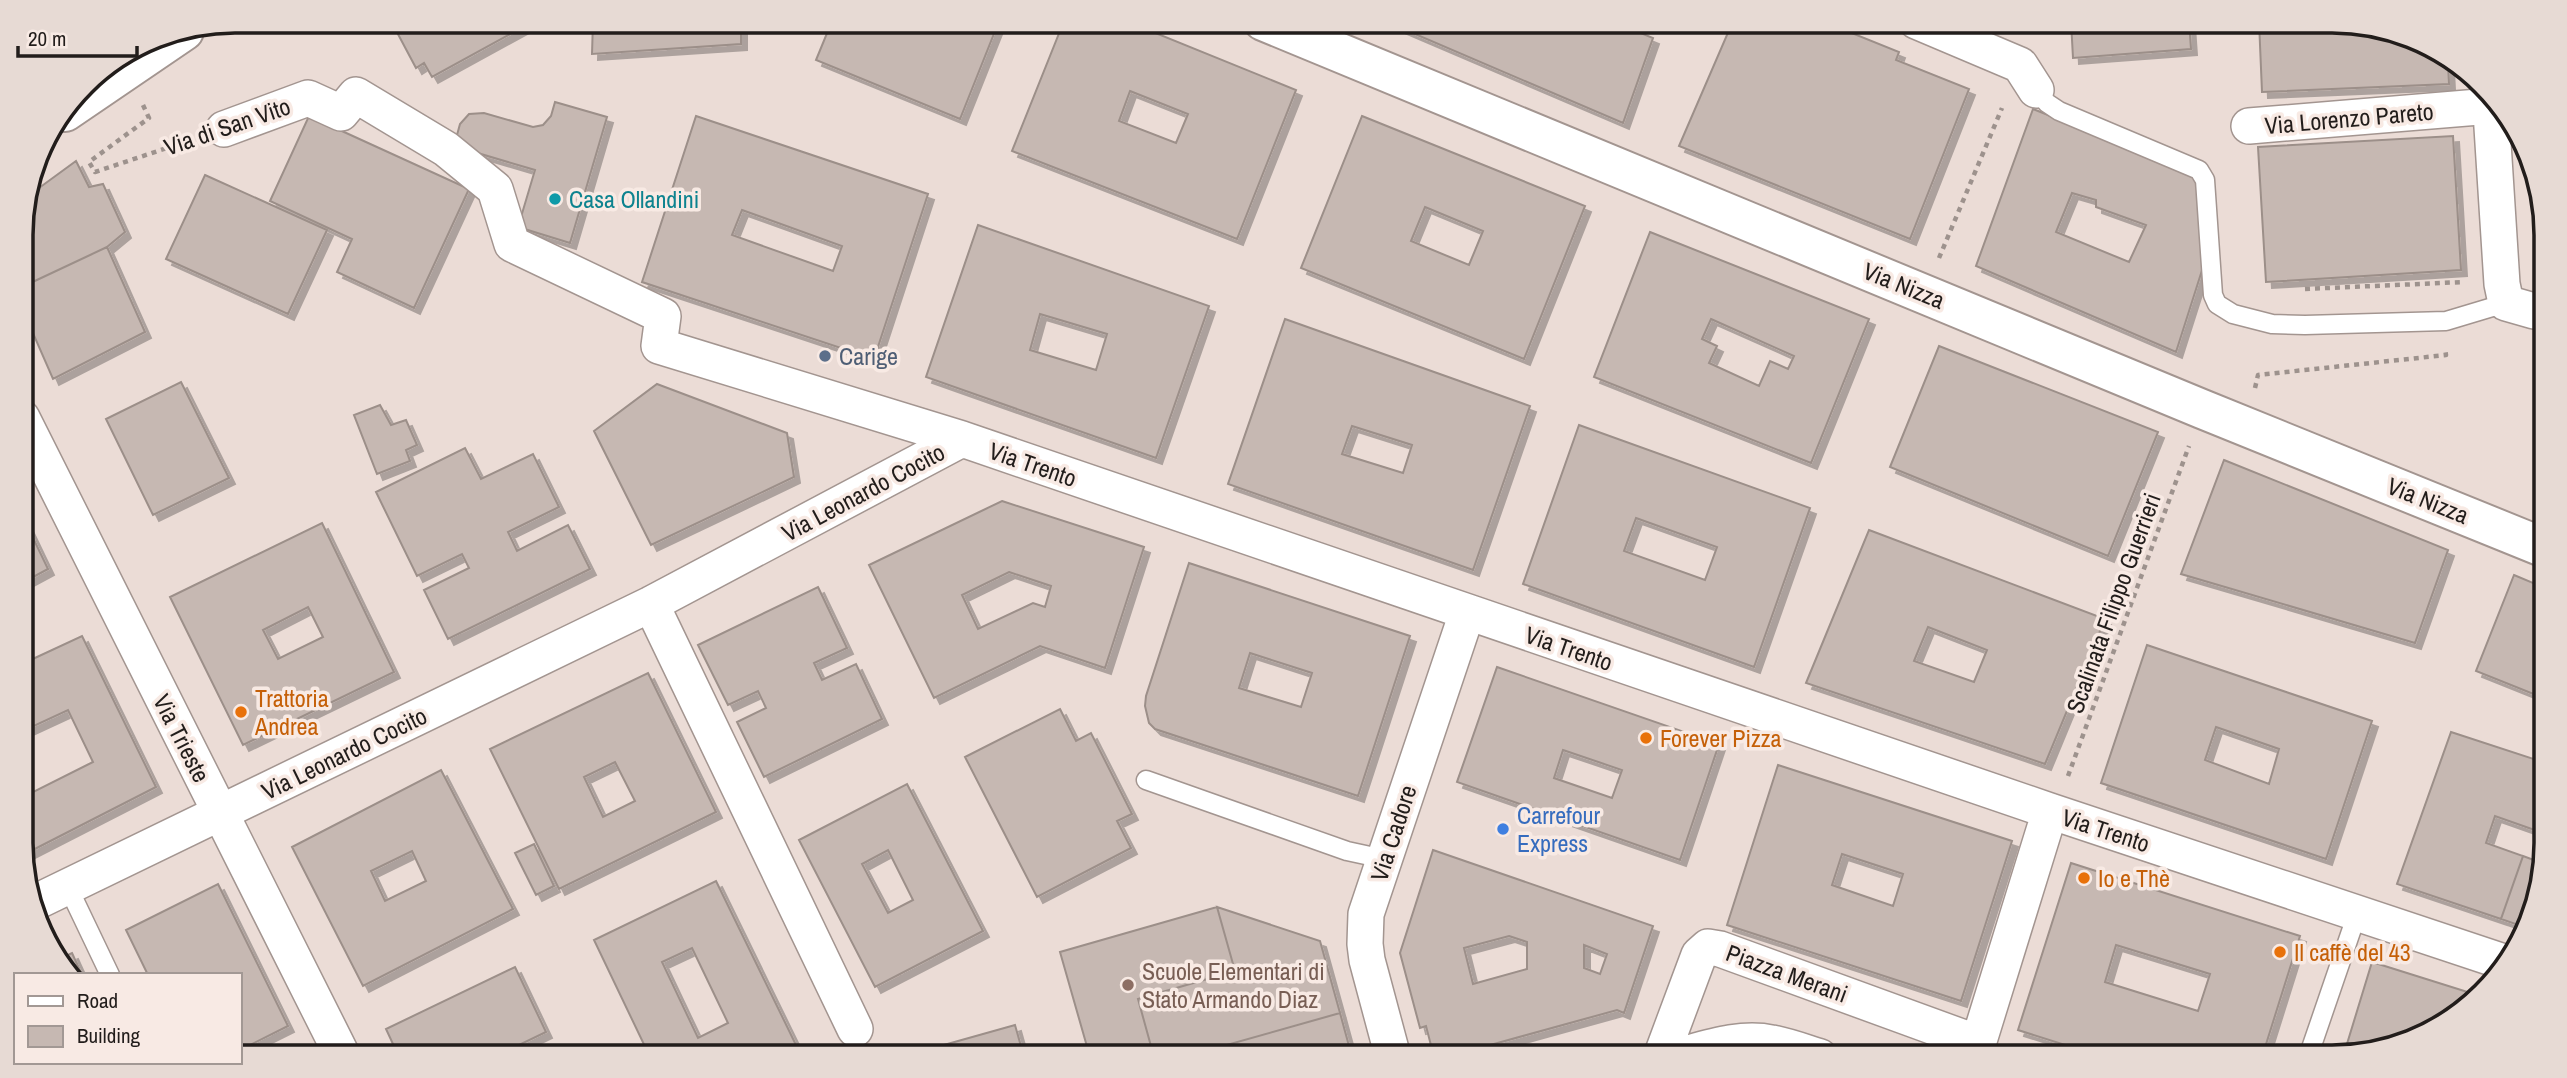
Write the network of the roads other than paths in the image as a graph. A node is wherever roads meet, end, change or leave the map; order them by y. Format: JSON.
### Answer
{"nodes":[{"id":1,"x":1292,"y":33,"type":"edge"},
{"id":2,"x":1940,"y":33,"type":"edge"},
{"id":3,"x":157,"y":50,"type":"edge"},
{"id":4,"x":2028,"y":78,"type":"joint"},
{"id":5,"x":90,"y":95,"type":"edge"},
{"id":6,"x":2482,"y":102,"type":"edge"},
{"id":7,"x":2492,"y":112,"type":"edge"},
{"id":8,"x":2249,"y":126,"type":"dead end"},
{"id":9,"x":224,"y":129,"type":"road end"},
{"id":10,"x":2506,"y":303,"type":"junction"},
{"id":11,"x":2534,"y":311,"type":"edge"},
{"id":12,"x":663,"y":316,"type":"joint"},
{"id":13,"x":962,"y":439,"type":"junction"},
{"id":14,"x":34,"y":441,"type":"edge"},
{"id":15,"x":2534,"y":544,"type":"edge"},
{"id":16,"x":652,"y":604,"type":"junction"},
{"id":17,"x":1467,"y":613,"type":"junction"},
{"id":18,"x":1146,"y":780,"type":"dead end"},
{"id":19,"x":2050,"y":811,"type":"junction"},
{"id":20,"x":220,"y":813,"type":"junction"},
{"id":21,"x":1384,"y":859,"type":"junction"},
{"id":22,"x":68,"y":887,"type":"junction"},
{"id":23,"x":42,"y":899,"type":"edge"},
{"id":24,"x":2357,"y":914,"type":"junction"},
{"id":25,"x":2496,"y":960,"type":"edge"},
{"id":26,"x":109,"y":973,"type":"edge"},
{"id":27,"x":855,"y":1029,"type":"dead end"},
{"id":28,"x":1391,"y":1044,"type":"edge"},
{"id":29,"x":1666,"y":1044,"type":"edge"},
{"id":30,"x":1743,"y":1044,"type":"edge"},
{"id":31,"x":1778,"y":1044,"type":"edge"},
{"id":32,"x":1961,"y":1044,"type":"edge"},
{"id":33,"x":1978,"y":1044,"type":"edge"},
{"id":34,"x":2312,"y":1044,"type":"edge"},
{"id":35,"x":337,"y":1045,"type":"edge"}],
"edges":[{"from":1,"to":15,"type":"street","name":"Via Nizza"},
{"from":2,"to":4,"type":"street"},
{"from":3,"to":5,"type":"street"},
{"from":4,"to":10,"type":"lane"},
{"from":6,"to":8,"type":"street","name":"Via Lorenzo Pareto"},
{"from":7,"to":10,"type":"street","name":"Via Lorenzo Pareto"},
{"from":9,"to":12,"type":"street","name":"Via di San Vito"},
{"from":10,"to":11,"type":"street"},
{"from":12,"to":13,"type":"street","name":"Via Trento"},
{"from":13,"to":16,"type":"street","name":"Via Leonardo Cocito"},
{"from":13,"to":17,"type":"street","name":"Via Trento"},
{"from":14,"to":20,"type":"street","name":"Via Trieste"},
{"from":16,"to":20,"type":"street","name":"Via Leonardo Cocito"},
{"from":16,"to":27,"type":"street"},
{"from":17,"to":19,"type":"street","name":"Via Trento"},
{"from":17,"to":21,"type":"street","name":"Via Cadore"},
{"from":18,"to":21,"type":"lane"},
{"from":19,"to":24,"type":"street","name":"Via Trento"},
{"from":19,"to":33,"type":"street","name":"Piazza Merani"},
{"from":20,"to":22,"type":"street","name":"Via Leonardo Cocito"},
{"from":20,"to":35,"type":"street","name":"Via Trieste"},
{"from":21,"to":28,"type":"street","name":"Via Cadore"},
{"from":22,"to":23,"type":"street","name":"Via Leonardo Cocito"},
{"from":22,"to":26,"type":"lane"},
{"from":24,"to":25,"type":"street","name":"Via Trento"},
{"from":24,"to":34,"type":"lane"},
{"from":29,"to":32,"type":"street","name":"Piazza Merani"},
{"from":30,"to":31,"type":"street"}]}
